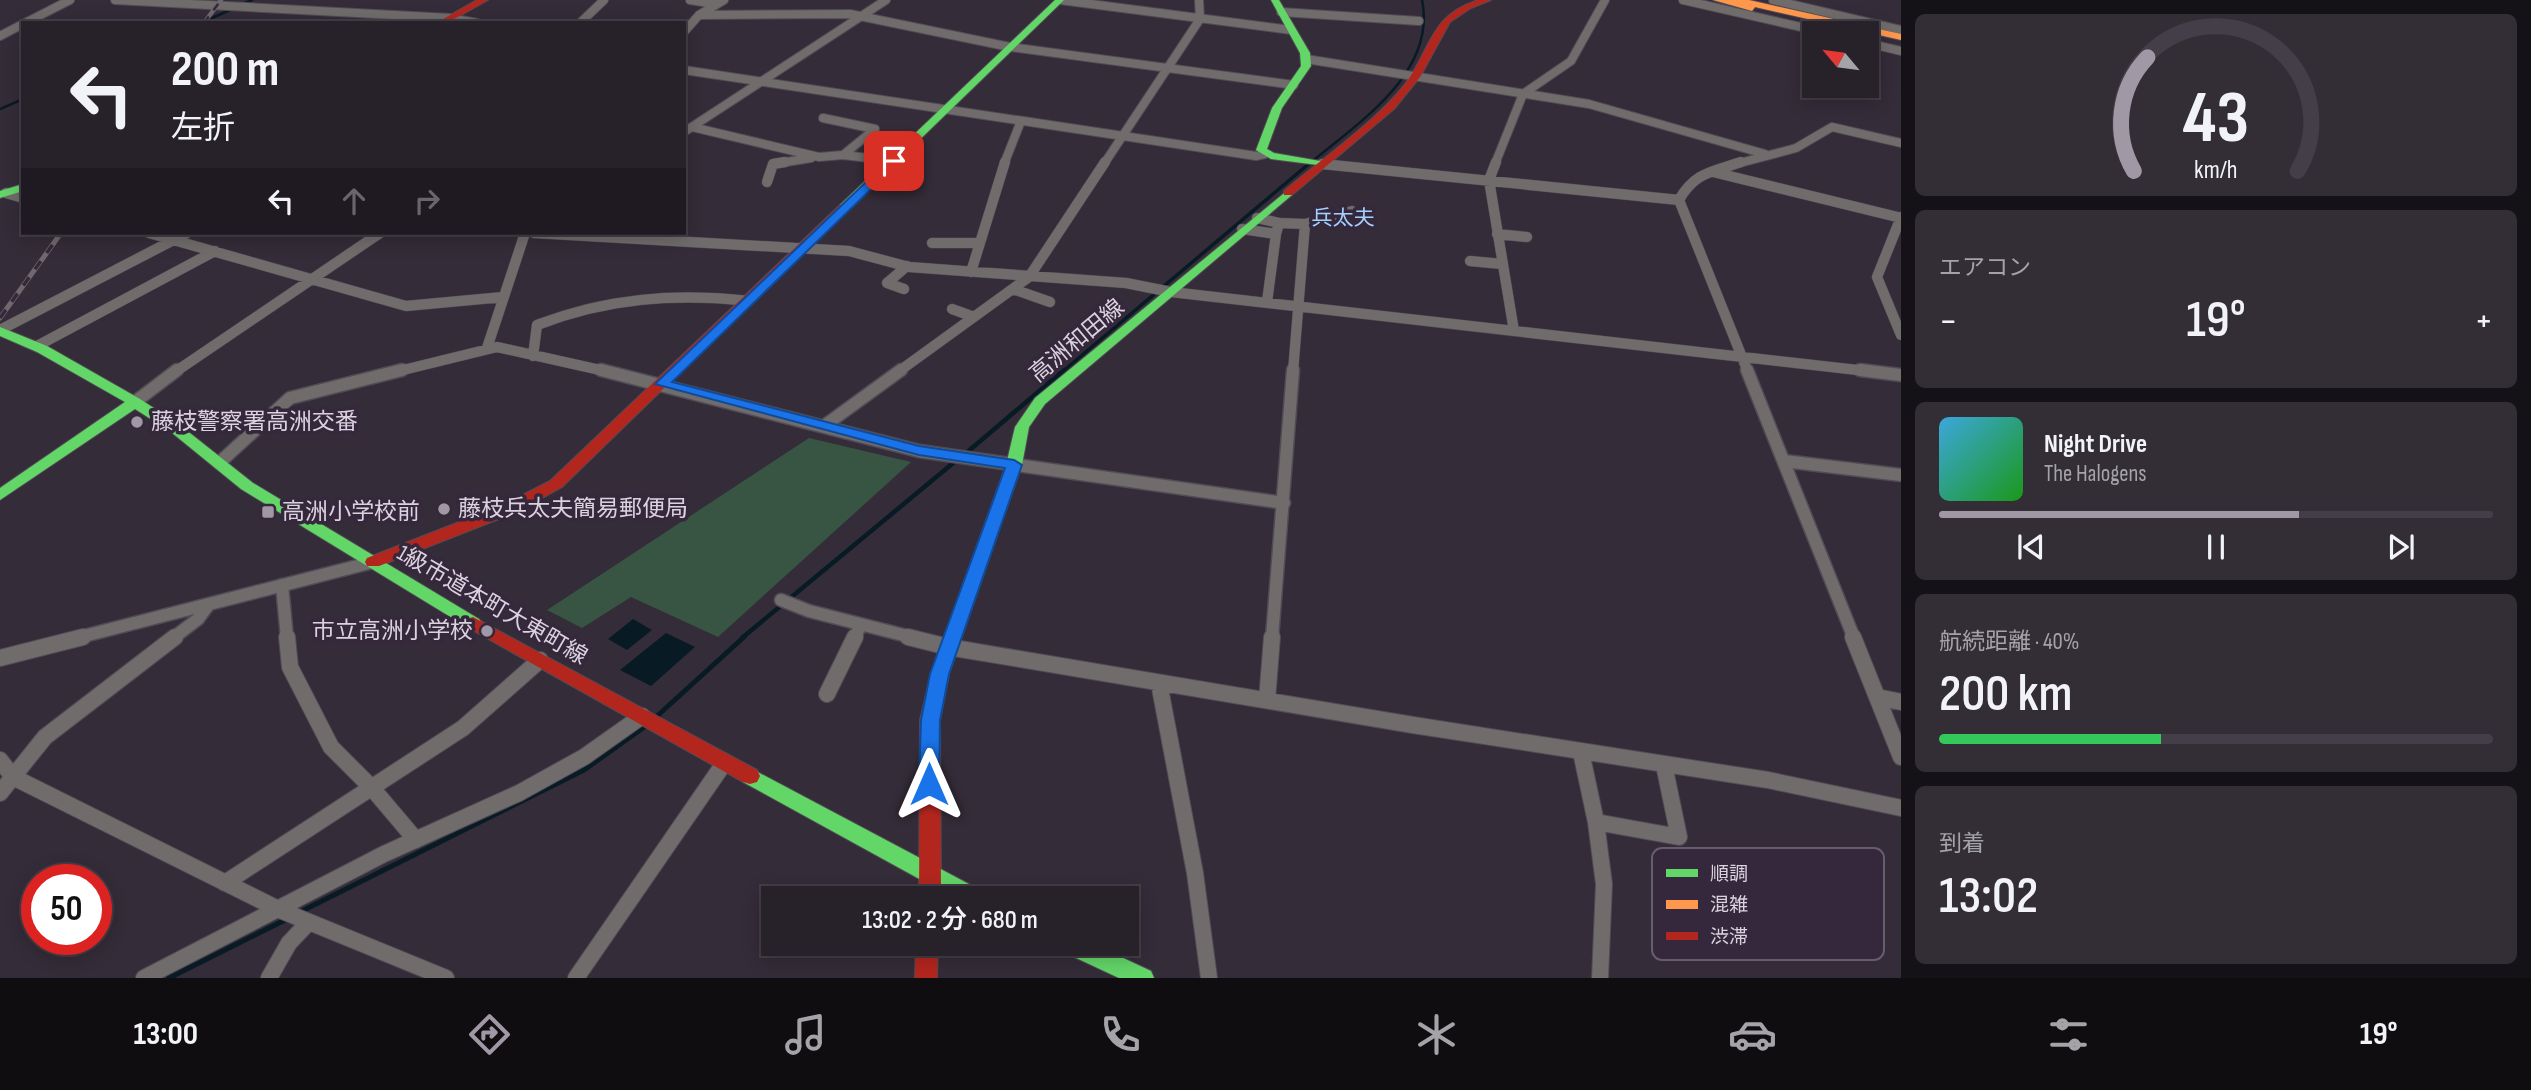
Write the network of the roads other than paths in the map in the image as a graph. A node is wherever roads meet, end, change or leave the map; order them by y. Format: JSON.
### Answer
{"nodes":[{"id":1,"x":70,"y":0,"type":"edge"},
{"id":2,"x":115,"y":0,"type":"edge"},
{"id":3,"x":484,"y":0,"type":"edge"},
{"id":4,"x":604,"y":0,"type":"edge"},
{"id":5,"x":690,"y":0,"type":"edge"},
{"id":6,"x":724,"y":0,"type":"edge"},
{"id":7,"x":886,"y":0,"type":"edge"},
{"id":8,"x":1060,"y":0,"type":"edge"},
{"id":9,"x":1199,"y":0,"type":"edge"},
{"id":10,"x":1487,"y":0,"type":"edge"},
{"id":11,"x":1605,"y":0,"type":"edge"},
{"id":12,"x":1683,"y":0,"type":"edge"},
{"id":13,"x":1717,"y":0,"type":"edge"},
{"id":14,"x":1738,"y":0,"type":"edge"},
{"id":15,"x":1773,"y":0,"type":"edge"},
{"id":16,"x":715,"y":4,"type":"junction"},
{"id":17,"x":1278,"y":6,"type":"edge"},
{"id":18,"x":699,"y":15,"type":"junction"},
{"id":19,"x":860,"y":17,"type":"junction"},
{"id":20,"x":1200,"y":19,"type":"junction"},
{"id":21,"x":445,"y":20,"type":"edge"},
{"id":22,"x":28,"y":21,"type":"edge"},
{"id":23,"x":582,"y":21,"type":"edge"},
{"id":24,"x":1419,"y":21,"type":"dead end"},
{"id":25,"x":1809,"y":21,"type":"edge"},
{"id":26,"x":21,"y":25,"type":"edge"},
{"id":27,"x":1802,"y":27,"type":"edge"},
{"id":28,"x":686,"y":30,"type":"edge"},
{"id":29,"x":1291,"y":30,"type":"junction"},
{"id":30,"x":1901,"y":30,"type":"edge"},
{"id":31,"x":0,"y":36,"type":"edge"},
{"id":32,"x":1901,"y":37,"type":"edge"},
{"id":33,"x":1880,"y":38,"type":"edge"},
{"id":34,"x":1901,"y":43,"type":"edge"},
{"id":35,"x":1880,"y":46,"type":"edge"},
{"id":36,"x":1010,"y":47,"type":"junction"},
{"id":37,"x":1901,"y":51,"type":"edge"},
{"id":38,"x":1306,"y":59,"type":"junction"},
{"id":39,"x":1167,"y":68,"type":"junction"},
{"id":40,"x":686,"y":70,"type":"edge"},
{"id":41,"x":1415,"y":77,"type":"junction"},
{"id":42,"x":761,"y":83,"type":"junction"},
{"id":43,"x":1294,"y":85,"type":"junction"},
{"id":44,"x":1523,"y":94,"type":"junction"},
{"id":45,"x":946,"y":110,"type":"junction"},
{"id":46,"x":823,"y":118,"type":"dead end"},
{"id":47,"x":1021,"y":121,"type":"junction"},
{"id":48,"x":688,"y":130,"type":"edge"},
{"id":49,"x":1124,"y":136,"type":"junction"},
{"id":50,"x":1901,"y":142,"type":"edge"},
{"id":51,"x":1265,"y":154,"type":"junction"},
{"id":52,"x":1765,"y":154,"type":"junction"},
{"id":53,"x":843,"y":155,"type":"junction"},
{"id":54,"x":819,"y":157,"type":"junction"},
{"id":55,"x":894,"y":161,"type":"junction"},
{"id":56,"x":1322,"y":164,"type":"junction"},
{"id":57,"x":1712,"y":172,"type":"junction"},
{"id":58,"x":1489,"y":180,"type":"junction"},
{"id":59,"x":767,"y":182,"type":"dead end"},
{"id":60,"x":21,"y":188,"type":"edge"},
{"id":61,"x":3,"y":194,"type":"edge"},
{"id":62,"x":21,"y":198,"type":"edge"},
{"id":63,"x":1679,"y":200,"type":"junction"},
{"id":64,"x":1352,"y":211,"type":"dead end"},
{"id":65,"x":1257,"y":218,"type":"junction"},
{"id":66,"x":1901,"y":218,"type":"edge"},
{"id":67,"x":1279,"y":223,"type":"junction"},
{"id":68,"x":1305,"y":224,"type":"junction"},
{"id":69,"x":1242,"y":229,"type":"junction"},
{"id":70,"x":1276,"y":234,"type":"junction"},
{"id":71,"x":1497,"y":234,"type":"junction"},
{"id":72,"x":156,"y":235,"type":"edge"},
{"id":73,"x":183,"y":235,"type":"edge"},
{"id":74,"x":377,"y":235,"type":"edge"},
{"id":75,"x":524,"y":235,"type":"edge"},
{"id":76,"x":570,"y":235,"type":"edge"},
{"id":77,"x":1527,"y":237,"type":"dead end"},
{"id":78,"x":174,"y":240,"type":"junction"},
{"id":79,"x":932,"y":243,"type":"dead end"},
{"id":80,"x":979,"y":243,"type":"junction"},
{"id":81,"x":804,"y":248,"type":"junction"},
{"id":82,"x":215,"y":251,"type":"junction"},
{"id":83,"x":1469,"y":261,"type":"dead end"},
{"id":84,"x":1502,"y":264,"type":"junction"},
{"id":85,"x":907,"y":267,"type":"junction"},
{"id":86,"x":971,"y":272,"type":"junction"},
{"id":87,"x":1029,"y":277,"type":"junction"},
{"id":88,"x":311,"y":278,"type":"junction"},
{"id":89,"x":1145,"y":287,"type":"joint"},
{"id":90,"x":904,"y":289,"type":"dead end"},
{"id":91,"x":1013,"y":289,"type":"junction"},
{"id":92,"x":1171,"y":292,"type":"junction"},
{"id":93,"x":503,"y":297,"type":"junction"},
{"id":94,"x":749,"y":301,"type":"junction"},
{"id":95,"x":1050,"y":302,"type":"dead end"},
{"id":96,"x":1267,"y":302,"type":"junction"},
{"id":97,"x":1298,"y":306,"type":"junction"},
{"id":98,"x":952,"y":309,"type":"dead end"},
{"id":99,"x":974,"y":317,"type":"junction"},
{"id":100,"x":0,"y":330,"type":"edge"},
{"id":101,"x":1514,"y":331,"type":"junction"},
{"id":102,"x":1901,"y":335,"type":"edge"},
{"id":103,"x":37,"y":346,"type":"junction"},
{"id":104,"x":487,"y":348,"type":"junction"},
{"id":105,"x":533,"y":356,"type":"junction"},
{"id":106,"x":1742,"y":358,"type":"junction"},
{"id":107,"x":1901,"y":375,"type":"edge"},
{"id":108,"x":662,"y":384,"type":"junction"},
{"id":109,"x":135,"y":402,"type":"junction"},
{"id":110,"x":824,"y":426,"type":"junction"},
{"id":111,"x":1784,"y":461,"type":"junction"},
{"id":112,"x":219,"y":463,"type":"junction"},
{"id":113,"x":1014,"y":465,"type":"junction"},
{"id":114,"x":1901,"y":475,"type":"edge"},
{"id":115,"x":0,"y":495,"type":"edge"},
{"id":116,"x":1284,"y":503,"type":"junction"},
{"id":117,"x":373,"y":562,"type":"junction"},
{"id":118,"x":282,"y":585,"type":"junction"},
{"id":119,"x":781,"y":600,"type":"dead end"},
{"id":120,"x":210,"y":604,"type":"junction"},
{"id":121,"x":861,"y":625,"type":"junction"},
{"id":122,"x":948,"y":647,"type":"junction"},
{"id":123,"x":0,"y":658,"type":"edge"},
{"id":124,"x":540,"y":660,"type":"junction"},
{"id":125,"x":1159,"y":682,"type":"junction"},
{"id":126,"x":827,"y":694,"type":"dead end"},
{"id":127,"x":1877,"y":697,"type":"junction"},
{"id":128,"x":1268,"y":700,"type":"junction"},
{"id":129,"x":1901,"y":702,"type":"edge"},
{"id":130,"x":642,"y":716,"type":"junction"},
{"id":131,"x":1581,"y":752,"type":"junction"},
{"id":132,"x":1901,"y":757,"type":"edge"},
{"id":133,"x":0,"y":760,"type":"edge"},
{"id":134,"x":725,"y":762,"type":"junction"},
{"id":135,"x":1664,"y":765,"type":"junction"},
{"id":136,"x":13,"y":777,"type":"junction"},
{"id":137,"x":372,"y":788,"type":"junction"},
{"id":138,"x":0,"y":793,"type":"edge"},
{"id":139,"x":1901,"y":808,"type":"edge"},
{"id":140,"x":1596,"y":822,"type":"junction"},
{"id":141,"x":416,"y":840,"type":"junction"},
{"id":142,"x":931,"y":874,"type":"junction"},
{"id":143,"x":225,"y":883,"type":"junction"},
{"id":144,"x":930,"y":886,"type":"edge"},
{"id":145,"x":952,"y":886,"type":"edge"},
{"id":146,"x":281,"y":910,"type":"junction"},
{"id":147,"x":309,"y":922,"type":"junction"},
{"id":148,"x":927,"y":956,"type":"edge"},
{"id":149,"x":1095,"y":956,"type":"edge"},
{"id":150,"x":426,"y":975,"type":"edge"},
{"id":151,"x":144,"y":978,"type":"edge"},
{"id":152,"x":269,"y":978,"type":"edge"},
{"id":153,"x":446,"y":978,"type":"edge"},
{"id":154,"x":576,"y":978,"type":"edge"},
{"id":155,"x":926,"y":978,"type":"edge"},
{"id":156,"x":1143,"y":978,"type":"edge"},
{"id":157,"x":1209,"y":978,"type":"edge"},
{"id":158,"x":1600,"y":978,"type":"edge"}],
"edges":[{"from":1,"to":22,"type":"street"},
{"from":2,"to":21,"type":"street"},
{"from":3,"to":21,"type":"main road"},
{"from":4,"to":23,"type":"street"},
{"from":5,"to":16,"type":"street"},
{"from":6,"to":16,"type":"street"},
{"from":7,"to":19,"type":"street"},
{"from":8,"to":20,"type":"street"},
{"from":8,"to":36,"type":"main road"},
{"from":9,"to":20,"type":"street"},
{"from":10,"to":41,"type":"main road","name":"高洲和田線"},
{"from":11,"to":44,"type":"street"},
{"from":12,"to":27,"type":"street"},
{"from":13,"to":25,"type":"main road"},
{"from":14,"to":32,"type":"main road"},
{"from":15,"to":30,"type":"street"},
{"from":16,"to":18,"type":"street"},
{"from":17,"to":24,"type":"street"},
{"from":17,"to":29,"type":"main road"},
{"from":18,"to":19,"type":"street"},
{"from":18,"to":28,"type":"street"},
{"from":19,"to":36,"type":"street"},
{"from":19,"to":42,"type":"street"},
{"from":20,"to":29,"type":"street"},
{"from":20,"to":39,"type":"street"},
{"from":26,"to":31,"type":"street"},
{"from":29,"to":38,"type":"main road"},
{"from":33,"to":34,"type":"main road"},
{"from":35,"to":37,"type":"street"},
{"from":36,"to":39,"type":"street"},
{"from":36,"to":45,"type":"main road"},
{"from":38,"to":41,"type":"street"},
{"from":38,"to":43,"type":"main road"},
{"from":39,"to":43,"type":"street"},
{"from":39,"to":49,"type":"street"},
{"from":40,"to":42,"type":"street"},
{"from":41,"to":44,"type":"street"},
{"from":41,"to":56,"type":"main road","name":"高洲和田線"},
{"from":42,"to":45,"type":"street"},
{"from":42,"to":48,"type":"street"},
{"from":43,"to":51,"type":"main road"},
{"from":44,"to":52,"type":"street"},
{"from":44,"to":58,"type":"street"},
{"from":45,"to":47,"type":"street"},
{"from":45,"to":55,"type":"main road"},
{"from":46,"to":53,"type":"street"},
{"from":47,"to":49,"type":"street"},
{"from":47,"to":80,"type":"street"},
{"from":48,"to":54,"type":"street"},
{"from":49,"to":51,"type":"street"},
{"from":49,"to":87,"type":"street"},
{"from":50,"to":52,"type":"street"},
{"from":51,"to":56,"type":"main road"},
{"from":52,"to":57,"type":"street"},
{"from":53,"to":54,"type":"street"},
{"from":53,"to":55,"type":"street"},
{"from":54,"to":59,"type":"street"},
{"from":55,"to":81,"type":"main road"},
{"from":56,"to":58,"type":"street"},
{"from":56,"to":65,"type":"main road","name":"高洲和田線"},
{"from":57,"to":63,"type":"street"},
{"from":57,"to":66,"type":"street"},
{"from":58,"to":63,"type":"street"},
{"from":58,"to":71,"type":"street"},
{"from":60,"to":61,"type":"main road"},
{"from":61,"to":62,"type":"street"},
{"from":63,"to":106,"type":"street"},
{"from":64,"to":68,"type":"street"},
{"from":65,"to":67,"type":"street"},
{"from":65,"to":69,"type":"main road","name":"高洲和田線"},
{"from":66,"to":102,"type":"street"},
{"from":67,"to":68,"type":"street"},
{"from":67,"to":70,"type":"street"},
{"from":68,"to":97,"type":"street"},
{"from":69,"to":70,"type":"street"},
{"from":69,"to":92,"type":"main road","name":"高洲和田線"},
{"from":70,"to":96,"type":"street"},
{"from":71,"to":77,"type":"street"},
{"from":71,"to":84,"type":"street"},
{"from":72,"to":78,"type":"street"},
{"from":73,"to":78,"type":"street"},
{"from":74,"to":88,"type":"street"},
{"from":75,"to":93,"type":"street"},
{"from":76,"to":81,"type":"street"},
{"from":78,"to":82,"type":"street"},
{"from":78,"to":100,"type":"street"},
{"from":79,"to":80,"type":"street"},
{"from":80,"to":86,"type":"street"},
{"from":81,"to":85,"type":"street"},
{"from":81,"to":94,"type":"main road"},
{"from":82,"to":88,"type":"street"},
{"from":82,"to":103,"type":"street"},
{"from":83,"to":84,"type":"street"},
{"from":84,"to":101,"type":"street"},
{"from":85,"to":86,"type":"street"},
{"from":85,"to":90,"type":"street"},
{"from":86,"to":87,"type":"street"},
{"from":87,"to":89,"type":"street"},
{"from":87,"to":91,"type":"street"},
{"from":88,"to":93,"type":"street"},
{"from":88,"to":109,"type":"street"},
{"from":89,"to":92,"type":"street"},
{"from":91,"to":95,"type":"street"},
{"from":91,"to":99,"type":"street"},
{"from":92,"to":96,"type":"street"},
{"from":92,"to":113,"type":"main road","name":"高洲和田線"},
{"from":93,"to":104,"type":"street"},
{"from":94,"to":105,"type":"street"},
{"from":94,"to":108,"type":"main road"},
{"from":96,"to":97,"type":"street"},
{"from":97,"to":101,"type":"street"},
{"from":97,"to":116,"type":"street"},
{"from":98,"to":99,"type":"street"},
{"from":99,"to":110,"type":"street"},
{"from":100,"to":103,"type":"main road","name":"1級市道本町大東町線"},
{"from":101,"to":106,"type":"street"},
{"from":103,"to":109,"type":"main road","name":"1級市道本町大東町線"},
{"from":104,"to":105,"type":"street"},
{"from":104,"to":112,"type":"street"},
{"from":105,"to":108,"type":"street"},
{"from":106,"to":107,"type":"street"},
{"from":106,"to":111,"type":"street"},
{"from":108,"to":110,"type":"street"},
{"from":108,"to":117,"type":"main road"},
{"from":109,"to":112,"type":"main road","name":"1級市道本町大東町線"},
{"from":109,"to":115,"type":"main road"},
{"from":110,"to":113,"type":"street"},
{"from":111,"to":114,"type":"street"},
{"from":111,"to":127,"type":"street"},
{"from":112,"to":117,"type":"main road","name":"1級市道本町大東町線"},
{"from":113,"to":116,"type":"street"},
{"from":113,"to":122,"type":"main road","name":"高洲和田線"},
{"from":116,"to":128,"type":"street"},
{"from":117,"to":118,"type":"street"},
{"from":117,"to":124,"type":"main road","name":"1級市道本町大東町線"},
{"from":118,"to":120,"type":"street"},
{"from":118,"to":137,"type":"street"},
{"from":119,"to":121,"type":"street"},
{"from":120,"to":123,"type":"street"},
{"from":120,"to":136,"type":"street"},
{"from":121,"to":122,"type":"street"},
{"from":121,"to":126,"type":"street"},
{"from":122,"to":125,"type":"street"},
{"from":122,"to":142,"type":"main road","name":"高洲和田線"},
{"from":124,"to":130,"type":"main road","name":"1級市道本町大東町線"},
{"from":124,"to":137,"type":"street"},
{"from":125,"to":128,"type":"street"},
{"from":125,"to":157,"type":"street"},
{"from":127,"to":129,"type":"street"},
{"from":127,"to":132,"type":"street"},
{"from":128,"to":131,"type":"street"},
{"from":130,"to":134,"type":"main road","name":"1級市道本町大東町線"},
{"from":130,"to":141,"type":"street"},
{"from":131,"to":135,"type":"street"},
{"from":131,"to":140,"type":"street"},
{"from":133,"to":136,"type":"street"},
{"from":134,"to":142,"type":"main road","name":"1級市道本町大東町線"},
{"from":134,"to":154,"type":"street"},
{"from":135,"to":139,"type":"street"},
{"from":135,"to":140,"type":"street"},
{"from":136,"to":138,"type":"street"},
{"from":136,"to":143,"type":"street"},
{"from":137,"to":141,"type":"street"},
{"from":137,"to":143,"type":"street"},
{"from":140,"to":158,"type":"street"},
{"from":141,"to":146,"type":"street"},
{"from":142,"to":144,"type":"main road","name":"高洲和田線"},
{"from":142,"to":145,"type":"main road","name":"1級市道本町大東町線"},
{"from":143,"to":146,"type":"street"},
{"from":146,"to":147,"type":"street"},
{"from":146,"to":151,"type":"street"},
{"from":147,"to":150,"type":"street"},
{"from":147,"to":152,"type":"street"},
{"from":148,"to":155,"type":"main road"},
{"from":149,"to":156,"type":"main road"},
{"from":150,"to":153,"type":"street"}]}
